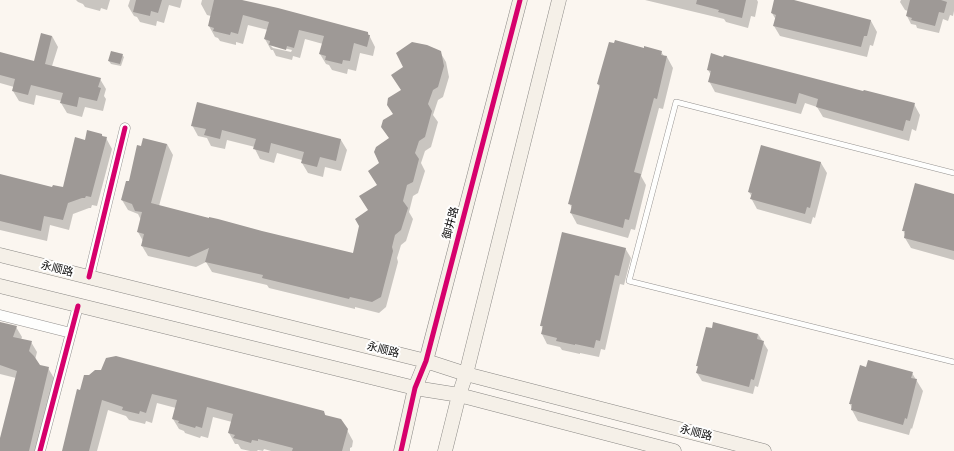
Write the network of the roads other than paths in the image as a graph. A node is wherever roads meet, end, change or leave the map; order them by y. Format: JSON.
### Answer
{"nodes":[{"id":1,"x":520,"y":0,"type":"edge"},
{"id":2,"x":559,"y":0,"type":"edge"},
{"id":3,"x":125,"y":128,"type":"dead end"},
{"id":4,"x":954,"y":173,"type":"edge"},
{"id":5,"x":0,"y":255,"type":"edge"},
{"id":6,"x":89,"y":278,"type":"junction"},
{"id":7,"x":0,"y":286,"type":"edge"},
{"id":8,"x":78,"y":306,"type":"junction"},
{"id":9,"x":0,"y":315,"type":"edge"},
{"id":10,"x":72,"y":333,"type":"junction"},
{"id":11,"x":426,"y":361,"type":"junction"},
{"id":12,"x":954,"y":362,"type":"edge"},
{"id":13,"x":466,"y":374,"type":"junction"},
{"id":14,"x":415,"y":388,"type":"junction"},
{"id":15,"x":459,"y":395,"type":"junction"},
{"id":16,"x":40,"y":451,"type":"edge"},
{"id":17,"x":401,"y":451,"type":"edge"},
{"id":18,"x":445,"y":451,"type":"edge"},
{"id":19,"x":674,"y":451,"type":"edge"},
{"id":20,"x":764,"y":451,"type":"edge"}],
"edges":[{"from":1,"to":11,"type":"main road","name":"御井路"},
{"from":2,"to":13,"type":"main road"},
{"from":3,"to":6,"type":"street"},
{"from":4,"to":12,"type":"lane"},
{"from":5,"to":6,"type":"main road","name":"永顺路"},
{"from":6,"to":11,"type":"main road","name":"永顺路"},
{"from":7,"to":8,"type":"main road","name":"永顺路"},
{"from":8,"to":10,"type":"street"},
{"from":8,"to":14,"type":"main road","name":"永顺路"},
{"from":9,"to":10,"type":"street"},
{"from":10,"to":16,"type":"street"},
{"from":11,"to":13,"type":"main road","name":"永顺路"},
{"from":11,"to":14,"type":"main road","name":"御井路"},
{"from":13,"to":15,"type":"main road"},
{"from":13,"to":20,"type":"main road","name":"永顺路"},
{"from":14,"to":15,"type":"main road","name":"永顺路"},
{"from":14,"to":17,"type":"main road","name":"御井路"},
{"from":15,"to":18,"type":"main road"},
{"from":15,"to":19,"type":"main road","name":"永顺路"}]}
